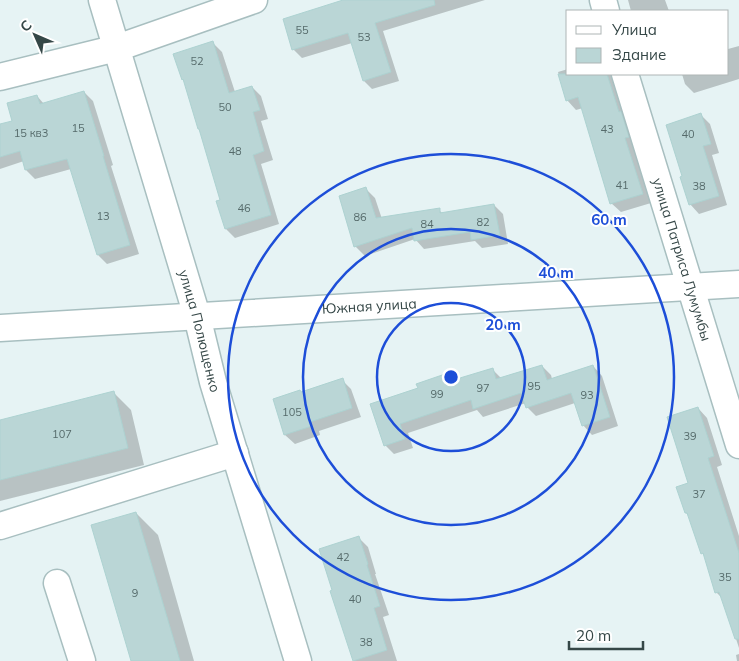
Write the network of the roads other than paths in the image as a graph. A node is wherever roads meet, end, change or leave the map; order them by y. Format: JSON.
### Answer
{"nodes":[{"id":1,"x":102,"y":0,"type":"edge"},
{"id":2,"x":254,"y":0,"type":"edge"},
{"id":3,"x":117,"y":48,"type":"junction"},
{"id":4,"x":626,"y":75,"type":"edge"},
{"id":5,"x":0,"y":77,"type":"edge"},
{"id":6,"x":739,"y":284,"type":"edge"},
{"id":7,"x":690,"y":287,"type":"junction"},
{"id":8,"x":197,"y":316,"type":"junction"},
{"id":9,"x":0,"y":328,"type":"edge"},
{"id":10,"x":739,"y":444,"type":"edge"},
{"id":11,"x":235,"y":453,"type":"junction"},
{"id":12,"x":0,"y":526,"type":"edge"},
{"id":13,"x":57,"y":583,"type":"dead end"},
{"id":14,"x":82,"y":661,"type":"edge"},
{"id":15,"x":298,"y":661,"type":"edge"}],
"edges":[{"from":1,"to":3,"type":"street","name":"улица Полющенко"},
{"from":2,"to":3,"type":"street"},
{"from":3,"to":5,"type":"street"},
{"from":3,"to":8,"type":"street","name":"улица Полющенко"},
{"from":4,"to":7,"type":"street","name":"улица Патриса Лумумбы"},
{"from":6,"to":7,"type":"street","name":"Южная улица"},
{"from":7,"to":8,"type":"street","name":"Южная улица"},
{"from":7,"to":10,"type":"street","name":"улица Патриса Лумумбы"},
{"from":8,"to":9,"type":"street","name":"Южная улица"},
{"from":8,"to":11,"type":"street","name":"улица Полющенко"},
{"from":11,"to":12,"type":"street"},
{"from":11,"to":15,"type":"street","name":"улица Полющенко"},
{"from":13,"to":14,"type":"street"}]}
